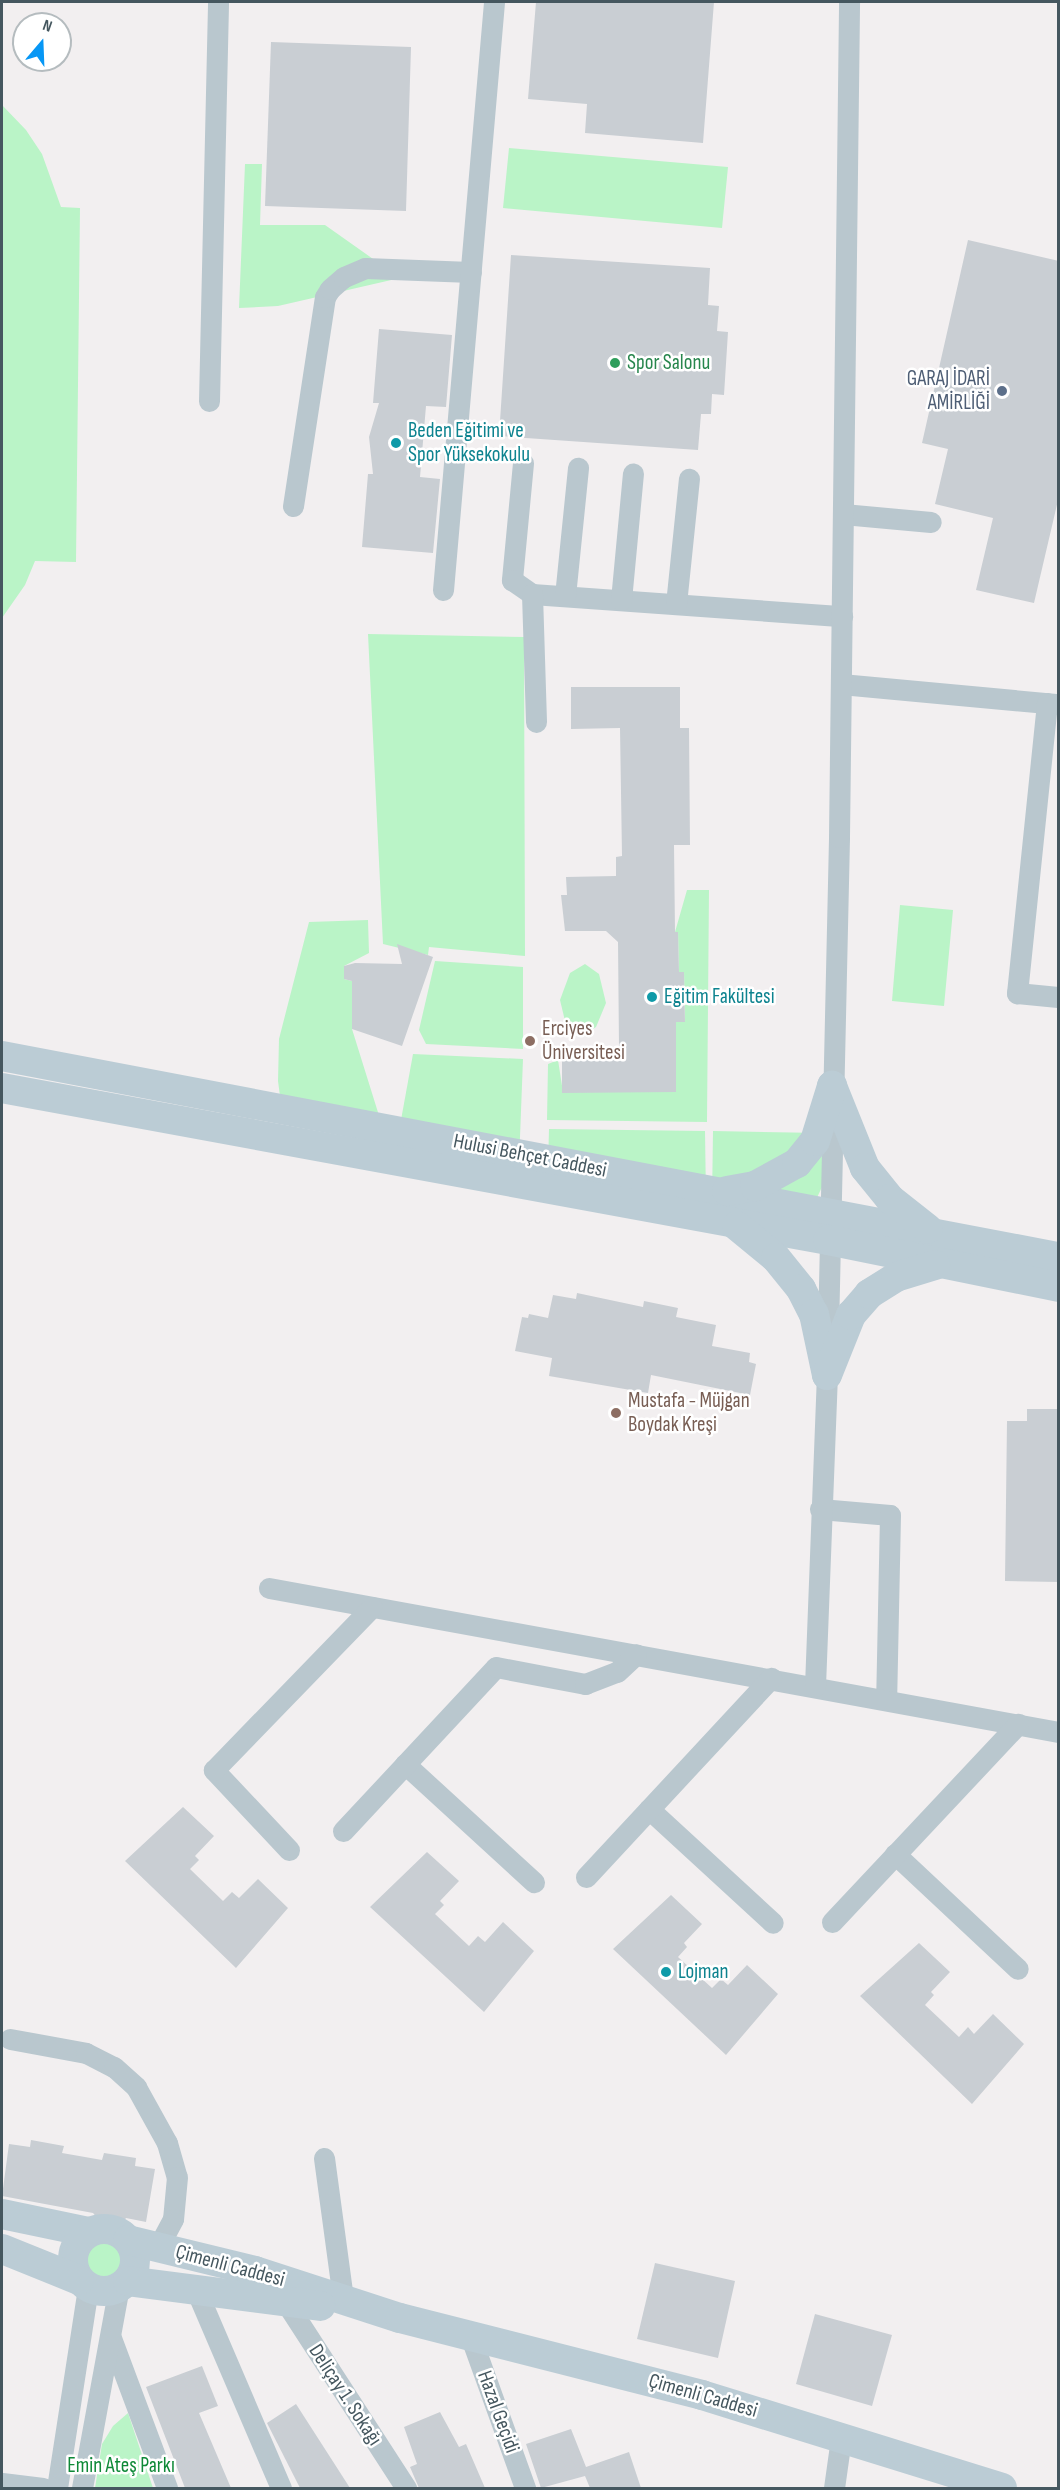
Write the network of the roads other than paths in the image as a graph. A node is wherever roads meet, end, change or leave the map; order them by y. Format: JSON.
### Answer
{"nodes":[{"id":1,"x":219,"y":2,"type":"edge"},
{"id":2,"x":494,"y":2,"type":"edge"},
{"id":3,"x":849,"y":2,"type":"edge"},
{"id":4,"x":471,"y":272,"type":"junction"},
{"id":5,"x":209,"y":400,"type":"dead end"},
{"id":6,"x":523,"y":463,"type":"dead end"},
{"id":7,"x":578,"y":468,"type":"dead end"},
{"id":8,"x":633,"y":474,"type":"dead end"},
{"id":9,"x":688,"y":479,"type":"dead end"},
{"id":10,"x":293,"y":506,"type":"dead end"},
{"id":11,"x":843,"y":514,"type":"junction"},
{"id":12,"x":931,"y":522,"type":"dead end"},
{"id":13,"x":443,"y":590,"type":"dead end"},
{"id":14,"x":532,"y":594,"type":"junction"},
{"id":15,"x":565,"y":596,"type":"junction"},
{"id":16,"x":621,"y":600,"type":"junction"},
{"id":17,"x":676,"y":604,"type":"junction"},
{"id":18,"x":842,"y":616,"type":"junction"},
{"id":19,"x":841,"y":684,"type":"junction"},
{"id":20,"x":1053,"y":703,"type":"edge"},
{"id":21,"x":536,"y":722,"type":"dead end"},
{"id":22,"x":1059,"y":997,"type":"edge"},
{"id":23,"x":2,"y":1056,"type":"edge"},
{"id":24,"x":832,"y":1086,"type":"junction"},
{"id":25,"x":2,"y":1088,"type":"edge"},
{"id":26,"x":718,"y":1192,"type":"junction"},
{"id":27,"x":732,"y":1223,"type":"junction"},
{"id":28,"x":828,"y":1227,"type":"junction"},
{"id":29,"x":934,"y":1233,"type":"junction"},
{"id":30,"x":1059,"y":1257,"type":"edge"},
{"id":31,"x":942,"y":1264,"type":"junction"},
{"id":32,"x":1059,"y":1287,"type":"edge"},
{"id":33,"x":827,"y":1375,"type":"junction"},
{"id":34,"x":820,"y":1509,"type":"junction"},
{"id":35,"x":269,"y":1588,"type":"dead end"},
{"id":36,"x":372,"y":1607,"type":"junction"},
{"id":37,"x":636,"y":1654,"type":"junction"},
{"id":38,"x":771,"y":1678,"type":"junction"},
{"id":39,"x":815,"y":1686,"type":"junction"},
{"id":40,"x":886,"y":1699,"type":"junction"},
{"id":41,"x":1018,"y":1724,"type":"junction"},
{"id":42,"x":1059,"y":1732,"type":"edge"},
{"id":43,"x":405,"y":1764,"type":"junction"},
{"id":44,"x":649,"y":1809,"type":"junction"},
{"id":45,"x":343,"y":1831,"type":"dead end"},
{"id":46,"x":289,"y":1850,"type":"dead end"},
{"id":47,"x":895,"y":1854,"type":"junction"},
{"id":48,"x":586,"y":1877,"type":"dead end"},
{"id":49,"x":534,"y":1882,"type":"dead end"},
{"id":50,"x":832,"y":1922,"type":"dead end"},
{"id":51,"x":773,"y":1923,"type":"dead end"},
{"id":52,"x":1018,"y":1969,"type":"dead end"},
{"id":53,"x":10,"y":2039,"type":"dead end"},
{"id":54,"x":324,"y":2158,"type":"dead end"},
{"id":55,"x":2,"y":2214,"type":"edge"},
{"id":56,"x":88,"y":2232,"type":"junction"},
{"id":57,"x":128,"y":2240,"type":"junction"},
{"id":58,"x":158,"y":2247,"type":"junction"},
{"id":59,"x":2,"y":2249,"type":"edge"},
{"id":60,"x":83,"y":2284,"type":"junction"},
{"id":61,"x":124,"y":2284,"type":"junction"},
{"id":62,"x":197,"y":2292,"type":"junction"},
{"id":63,"x":344,"y":2299,"type":"junction"},
{"id":64,"x":285,"y":2301,"type":"junction"},
{"id":65,"x":400,"y":2318,"type":"junction"},
{"id":66,"x":470,"y":2335,"type":"junction"},
{"id":67,"x":111,"y":2338,"type":"junction"},
{"id":68,"x":841,"y":2438,"type":"junction"},
{"id":69,"x":2,"y":2483,"type":"edge"},
{"id":70,"x":43,"y":2488,"type":"edge"},
{"id":71,"x":57,"y":2488,"type":"edge"},
{"id":72,"x":82,"y":2488,"type":"edge"},
{"id":73,"x":167,"y":2488,"type":"edge"},
{"id":74,"x":281,"y":2488,"type":"edge"},
{"id":75,"x":406,"y":2488,"type":"edge"},
{"id":76,"x":525,"y":2488,"type":"edge"},
{"id":77,"x":834,"y":2488,"type":"edge"},
{"id":78,"x":1002,"y":2488,"type":"edge"}],
"edges":[{"from":1,"to":5,"type":"street"},
{"from":2,"to":4,"type":"street"},
{"from":3,"to":11,"type":"street"},
{"from":4,"to":10,"type":"street"},
{"from":4,"to":13,"type":"street"},
{"from":6,"to":14,"type":"street"},
{"from":7,"to":15,"type":"street"},
{"from":8,"to":16,"type":"street"},
{"from":9,"to":17,"type":"street"},
{"from":11,"to":12,"type":"street"},
{"from":11,"to":18,"type":"street"},
{"from":14,"to":15,"type":"street"},
{"from":14,"to":21,"type":"street"},
{"from":15,"to":16,"type":"street"},
{"from":16,"to":17,"type":"street"},
{"from":17,"to":18,"type":"street"},
{"from":18,"to":19,"type":"street"},
{"from":19,"to":20,"type":"street"},
{"from":19,"to":24,"type":"street"},
{"from":20,"to":22,"type":"street"},
{"from":23,"to":26,"type":"street","name":"Hulusi Behçet Caddesi"},
{"from":24,"to":26,"type":"street"},
{"from":24,"to":28,"type":"street"},
{"from":24,"to":29,"type":"street"},
{"from":25,"to":27,"type":"street","name":"Hulusi Behçet Caddesi"},
{"from":26,"to":28,"type":"street","name":"Hulusi Behçet Caddesi"},
{"from":27,"to":28,"type":"street","name":"Hulusi Behçet Caddesi"},
{"from":27,"to":33,"type":"street"},
{"from":28,"to":29,"type":"street","name":"Hulusi Behçet Caddesi"},
{"from":28,"to":31,"type":"street","name":"Hulusi Behçet Caddesi"},
{"from":28,"to":33,"type":"street"},
{"from":29,"to":30,"type":"street","name":"Hulusi Behçet Caddesi"},
{"from":31,"to":32,"type":"street","name":"Hulusi Behçet Caddesi"},
{"from":31,"to":33,"type":"street"},
{"from":33,"to":34,"type":"street"},
{"from":34,"to":39,"type":"street"},
{"from":34,"to":40,"type":"street"},
{"from":35,"to":36,"type":"street"},
{"from":36,"to":37,"type":"street"},
{"from":36,"to":46,"type":"street"},
{"from":37,"to":38,"type":"street"},
{"from":37,"to":43,"type":"street"},
{"from":38,"to":39,"type":"street"},
{"from":38,"to":44,"type":"street"},
{"from":39,"to":40,"type":"street"},
{"from":40,"to":41,"type":"street"},
{"from":41,"to":42,"type":"street"},
{"from":41,"to":47,"type":"street"},
{"from":43,"to":45,"type":"street"},
{"from":43,"to":49,"type":"street"},
{"from":44,"to":48,"type":"street"},
{"from":44,"to":51,"type":"street"},
{"from":47,"to":50,"type":"street"},
{"from":47,"to":52,"type":"street"},
{"from":53,"to":58,"type":"street"},
{"from":54,"to":63,"type":"street"},
{"from":55,"to":56,"type":"street"},
{"from":56,"to":57,"type":"street"},
{"from":56,"to":60,"type":"street"},
{"from":57,"to":58,"type":"street","name":"Çimenli Caddesi"},
{"from":57,"to":61,"type":"street"},
{"from":58,"to":63,"type":"street","name":"Çimenli Caddesi"},
{"from":59,"to":60,"type":"street"},
{"from":60,"to":61,"type":"street"},
{"from":60,"to":71,"type":"street"},
{"from":61,"to":62,"type":"street","name":"Çimenli Caddesi"},
{"from":61,"to":67,"type":"street"},
{"from":62,"to":64,"type":"street","name":"Çimenli Caddesi"},
{"from":62,"to":74,"type":"street"},
{"from":63,"to":65,"type":"street","name":"Çimenli Caddesi"},
{"from":64,"to":65,"type":"street","name":"Çimenli Caddesi"},
{"from":64,"to":75,"type":"street","name":"Deliçay 1. Sokağı"},
{"from":65,"to":66,"type":"street","name":"Çimenli Caddesi"},
{"from":66,"to":68,"type":"street","name":"Çimenli Caddesi"},
{"from":66,"to":76,"type":"street","name":"Hazal Geçidi"},
{"from":67,"to":72,"type":"street"},
{"from":67,"to":73,"type":"street"},
{"from":68,"to":77,"type":"street"},
{"from":68,"to":78,"type":"street","name":"Çimenli Caddesi"},
{"from":69,"to":70,"type":"street"}]}
